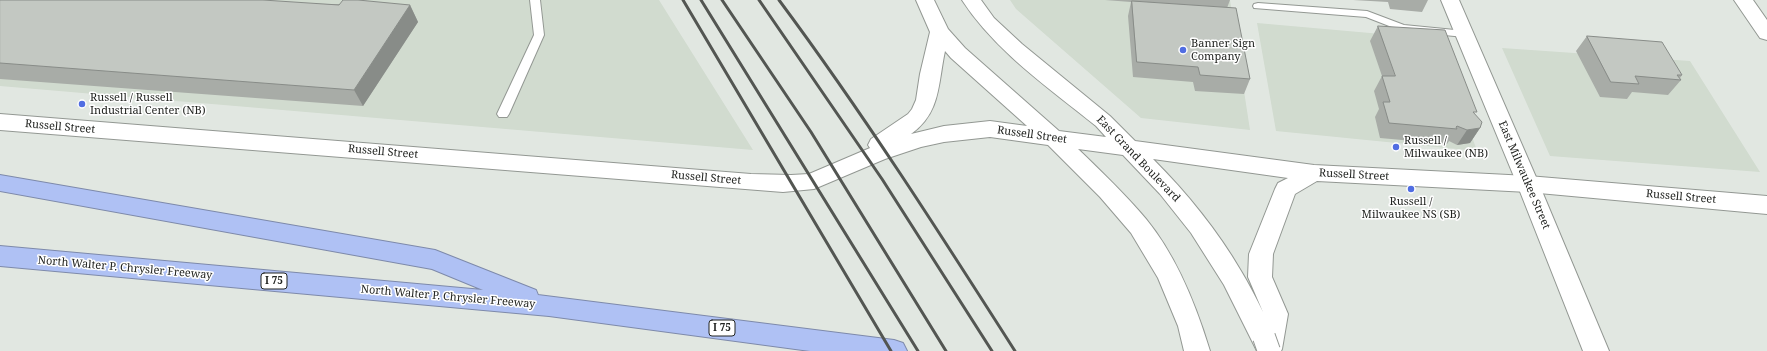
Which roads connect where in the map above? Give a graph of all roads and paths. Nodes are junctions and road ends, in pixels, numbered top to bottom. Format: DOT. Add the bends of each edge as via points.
graph roads {
  1 [pos="535,0"];
  2 [pos="925,0"];
  3 [pos="971,0"];
  4 [pos="1450,0"];
  5 [pos="1743,0"];
  6 [pos="1258,6"];
  7 [pos="940,32"];
  8 [pos="1465,34"];
  9 [pos="1767,34"];
  10 [pos="503,114"];
  11 [pos="0,122"];
  12 [pos="1055,139"];
  13 [pos="1130,148"];
  14 [pos="860,159"];
  15 [pos="1306,168"];
  16 [pos="0,183"];
  17 [pos="1528,184"];
  18 [pos="1767,205"];
  19 [pos="0,256"];
  20 [pos="549,306"];
  21 [pos="1267,346"];
  22 [pos="894,351"];
  23 [pos="1197,351"];
  24 [pos="1596,351"];
  1 -- 10 [label="lane" via="539,35"];
  2 -- 7 [label="street"];
  3 -- 13 [label="street, East Grand Boulevard" via="987,22 1015,49 1103,121"];
  4 -- 8 [label="street, East Milwaukee Street"];
  5 -- 9 [label="street"];
  6 -- 8 [label="lane" via="1367,14 1402,28"];
  7 -- 12 [label="street" via="976,70"];
  7 -- 14 [label="street" via="924,107 910,124"];
  8 -- 17 [label="street, East Milwaukee Street"];
  11 -- 14 [label="street, Russell Street" via="751,182 808,183"];
  12 -- 13 [label="street, Russell Street"];
  12 -- 14 [label="street, Russell Street" via="990,130 968,130 938,134"];
  12 -- 23 [label="street" via="1139,227 1169,274"];
  13 -- 15 [label="street, Russell Street"];
  13 -- 21 [label="street, East Grand Boulevard" via="1168,188 1199,227 1233,278"];
  15 -- 17 [label="street, Russell Street" via="1402,178"];
  15 -- 21 [label="street" via="1286,189 1261,254 1260,277 1276,314"];
  16 -- 20 [label="highway" via="435,260"];
  17 -- 18 [label="street, Russell Street"];
  17 -- 24 [label="street, East Milwaukee Street"];
  19 -- 20 [label="highway, North Walter P. Chrysler Freeway / I 75"];
  20 -- 22 [label="highway, North Walter P. Chrysler Freeway / I 75"];
}
